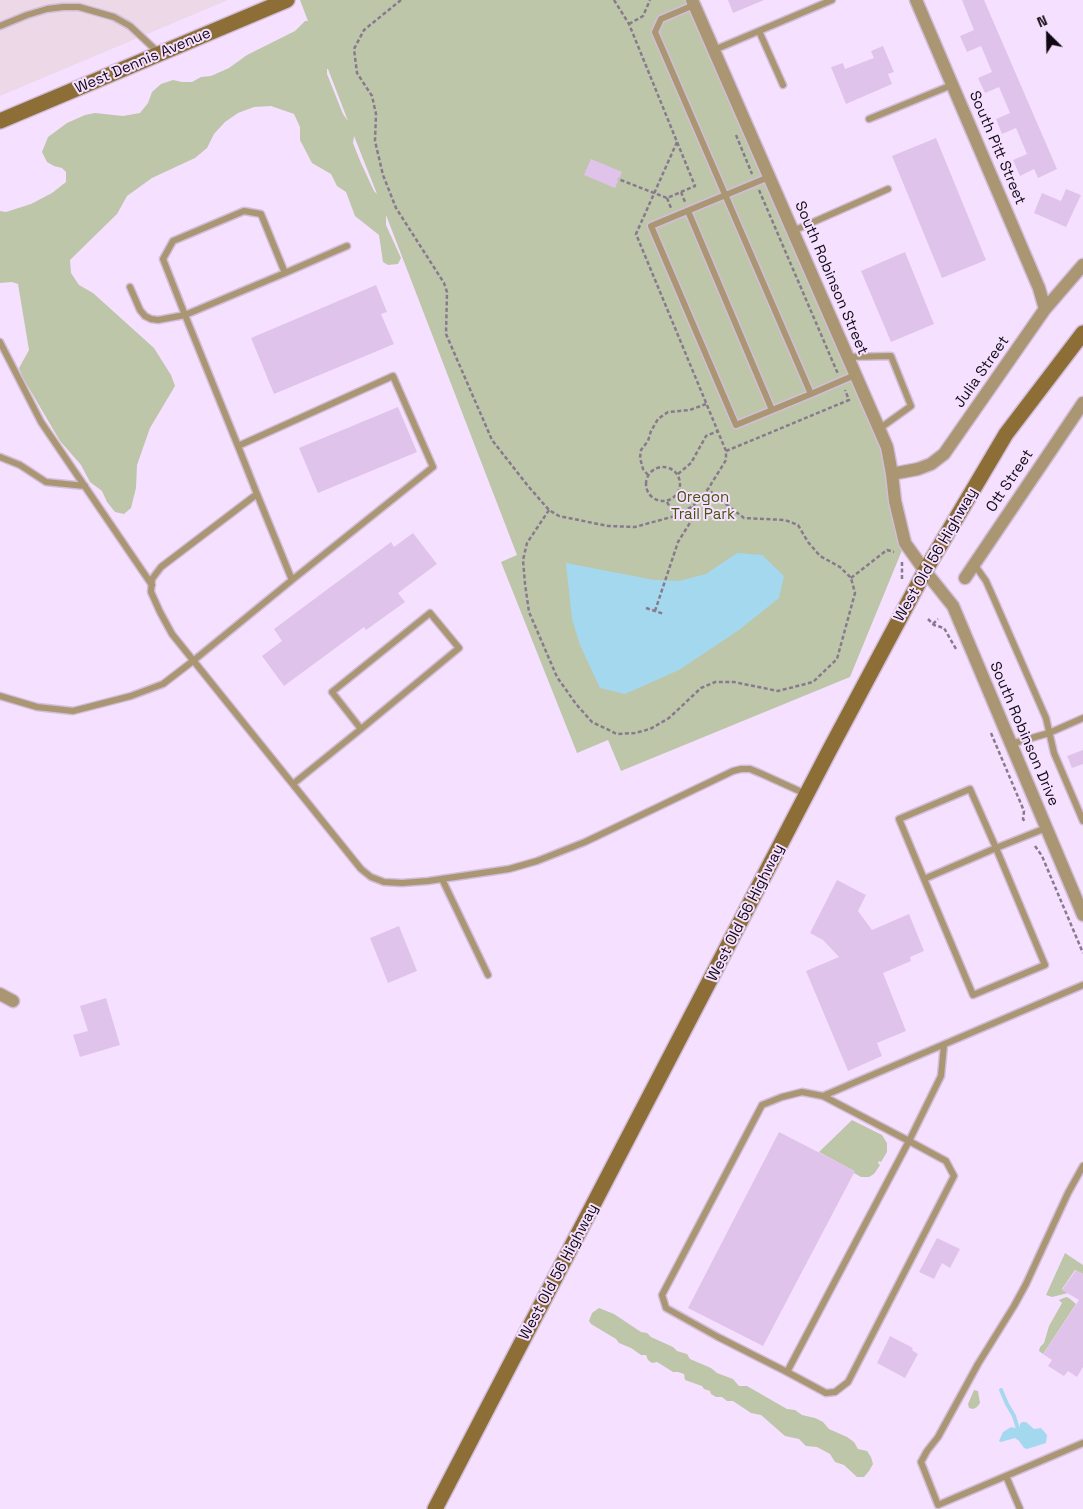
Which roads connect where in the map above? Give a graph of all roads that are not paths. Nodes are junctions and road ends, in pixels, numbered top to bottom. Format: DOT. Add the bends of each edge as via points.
graph roads {
  1 [pos="287,0"];
  2 [pos="832,0"];
  3 [pos="916,0"];
  4 [pos="693,3"];
  5 [pos="0,26"];
  6 [pos="759,30"];
  7 [pos="714,50"];
  8 [pos="160,53"];
  9 [pos="783,85"];
  10 [pos="952,85"];
  11 [pos="869,119"];
  12 [pos="0,121"];
  13 [pos="769,177"];
  14 [pos="888,189"];
  15 [pos="725,195"];
  16 [pos="688,211"];
  17 [pos="793,231"];
  18 [pos="346,246"];
  19 [pos="1083,265"];
  20 [pos="284,273"];
  21 [pos="130,287"];
  22 [pos="1045,309"];
  23 [pos="185,315"];
  24 [pos="1083,333"];
  25 [pos="0,342"];
  26 [pos="848,357"];
  27 [pos="855,375"];
  28 [pos="810,394"];
  29 [pos="1083,403"];
  30 [pos="772,410"];
  31 [pos="879,429"];
  32 [pos="238,446"];
  33 [pos="0,457"];
  34 [pos="892,474"];
  35 [pos="85,486"];
  36 [pos="257,494"];
  37 [pos="974,564"];
  38 [pos="925,571"];
  39 [pos="965,578"];
  40 [pos="292,580"];
  41 [pos="152,585"];
  42 [pos="193,661"];
  43 [pos="0,696"];
  44 [pos="1083,718"];
  45 [pos="361,729"];
  46 [pos="1049,733"];
  47 [pos="1011,744"];
  48 [pos="292,784"];
  49 [pos="807,794"];
  50 [pos="1083,822"];
  51 [pos="1046,828"];
  52 [pos="996,848"];
  53 [pos="442,879"];
  54 [pos="924,879"];
  55 [pos="1083,915"];
  56 [pos="488,975"];
  57 [pos="1083,985"];
  58 [pos="0,994"];
  59 [pos="13,1002"];
  60 [pos="944,1045"];
  61 [pos="822,1096"];
  62 [pos="909,1141"];
  63 [pos="1083,1166"];
  64 [pos="1081,1175"];
  65 [pos="787,1372"];
  66 [pos="1083,1443"];
  67 [pos="1006,1476"];
  68 [pos="435,1509"];
  69 [pos="1020,1509"];
  1 -- 8 [label="main road, West Dennis Avenue"];
  2 -- 6 [label="lane"];
  3 -- 10 [label="street, South Pitt Street"];
  4 -- 7 [label="street, South Robinson Street"];
  4 -- 15 [label="lane" via="661,19 656,32"];
  5 -- 8 [label="lane" via="47,9 79,7 114,17 130,26"];
  6 -- 7 [label="lane"];
  6 -- 9 [label="lane"];
  7 -- 13 [label="street, South Robinson Street"];
  8 -- 12 [label="main road, West Dennis Avenue"];
  10 -- 11 [label="lane"];
  10 -- 22 [label="street, South Pitt Street" via="1039,288"];
  13 -- 15 [label="lane"];
  13 -- 17 [label="street, South Robinson Street"];
  14 -- 17 [label="lane"];
  15 -- 16 [label="lane"];
  15 -- 28 [label="lane"];
  16 -- 30 [label="lane"];
  16 -- 30 [label="lane" via="651,226 736,425"];
  17 -- 26 [label="street, South Robinson Street"];
  18 -- 20 [label="lane"];
  19 -- 22 [label="street, Julia Street"];
  20 -- 23 [label="lane"];
  20 -- 23 [label="lane" via="261,214 244,211 173,241 163,259"];
  21 -- 23 [label="lane" via="140,310 150,319"];
  22 -- 34 [label="street, Julia Street" via="944,454 931,464"];
  23 -- 32 [label="lane"];
  24 -- 38 [label="main road, West Old 56 Highway" via="1006,434"];
  25 -- 35 [label="lane" via="41,422"];
  26 -- 27 [label="street, South Robinson Street"];
  26 -- 31 [label="lane" via="891,356 911,406"];
  27 -- 28 [label="lane"];
  27 -- 31 [label="street, South Robinson Street"];
  28 -- 30 [label="lane"];
  29 -- 37 [label="street, Ott Street"];
  31 -- 34 [label="street, South Robinson Street" via="887,447"];
  32 -- 36 [label="lane"];
  32 -- 40 [label="lane" via="393,376 433,467"];
  33 -- 35 [label="lane" via="20,465 46,482"];
  34 -- 38 [label="street, South Robinson Street" via="901,532"];
  35 -- 41 [label="lane"];
  36 -- 40 [label="lane"];
  36 -- 41 [label="lane" via="161,567 152,579"];
  37 -- 39 [label="street, Ott Street"];
  37 -- 46 [label="lane" via="994,599 1046,718"];
  38 -- 47 [label="street, South Robinson Drive" via="953,606"];
  38 -- 49 [label="main road, West Old 56 Highway"];
  40 -- 42 [label="lane"];
  41 -- 42 [label="lane" via="151,592 160,612"];
  42 -- 43 [label="lane" via="163,684 73,711 37,707"];
  42 -- 48 [label="lane"];
  44 -- 46 [label="lane"];
  45 -- 45 [label="lane" via="459,648 430,613 332,692"];
  45 -- 48 [label="lane"];
  46 -- 47 [label="lane"];
  46 -- 50 [label="lane"];
  47 -- 51 [label="street, South Robinson Drive"];
  48 -- 53 [label="lane" via="371,877 402,883"];
  49 -- 53 [label="lane" via="750,769 741,769 537,861 509,869"];
  49 -- 68 [label="main road, West Old 56 Highway"];
  51 -- 52 [label="lane"];
  51 -- 55 [label="street, South Robinson Drive"];
  52 -- 54 [label="lane"];
  52 -- 54 [label="lane" via="970,789 899,819"];
  52 -- 54 [label="lane" via="1045,965 973,995"];
  53 -- 56 [label="lane"];
  57 -- 60 [label="lane"];
  58 -- 59 [label="street"];
  60 -- 61 [label="lane"];
  60 -- 62 [label="lane" via="941,1076"];
  61 -- 62 [label="lane"];
  61 -- 65 [label="lane" via="802,1092 762,1105 662,1295 666,1308"];
  62 -- 65 [label="lane"];
  62 -- 65 [label="lane" via="946,1161 954,1176 848,1382 836,1392 826,1393"];
  63 -- 64 [label="lane"];
  64 -- 67 [label="lane" via="1014,1306 921,1462 938,1505"];
  66 -- 67 [label="lane"];
  67 -- 69 [label="lane"];
}
